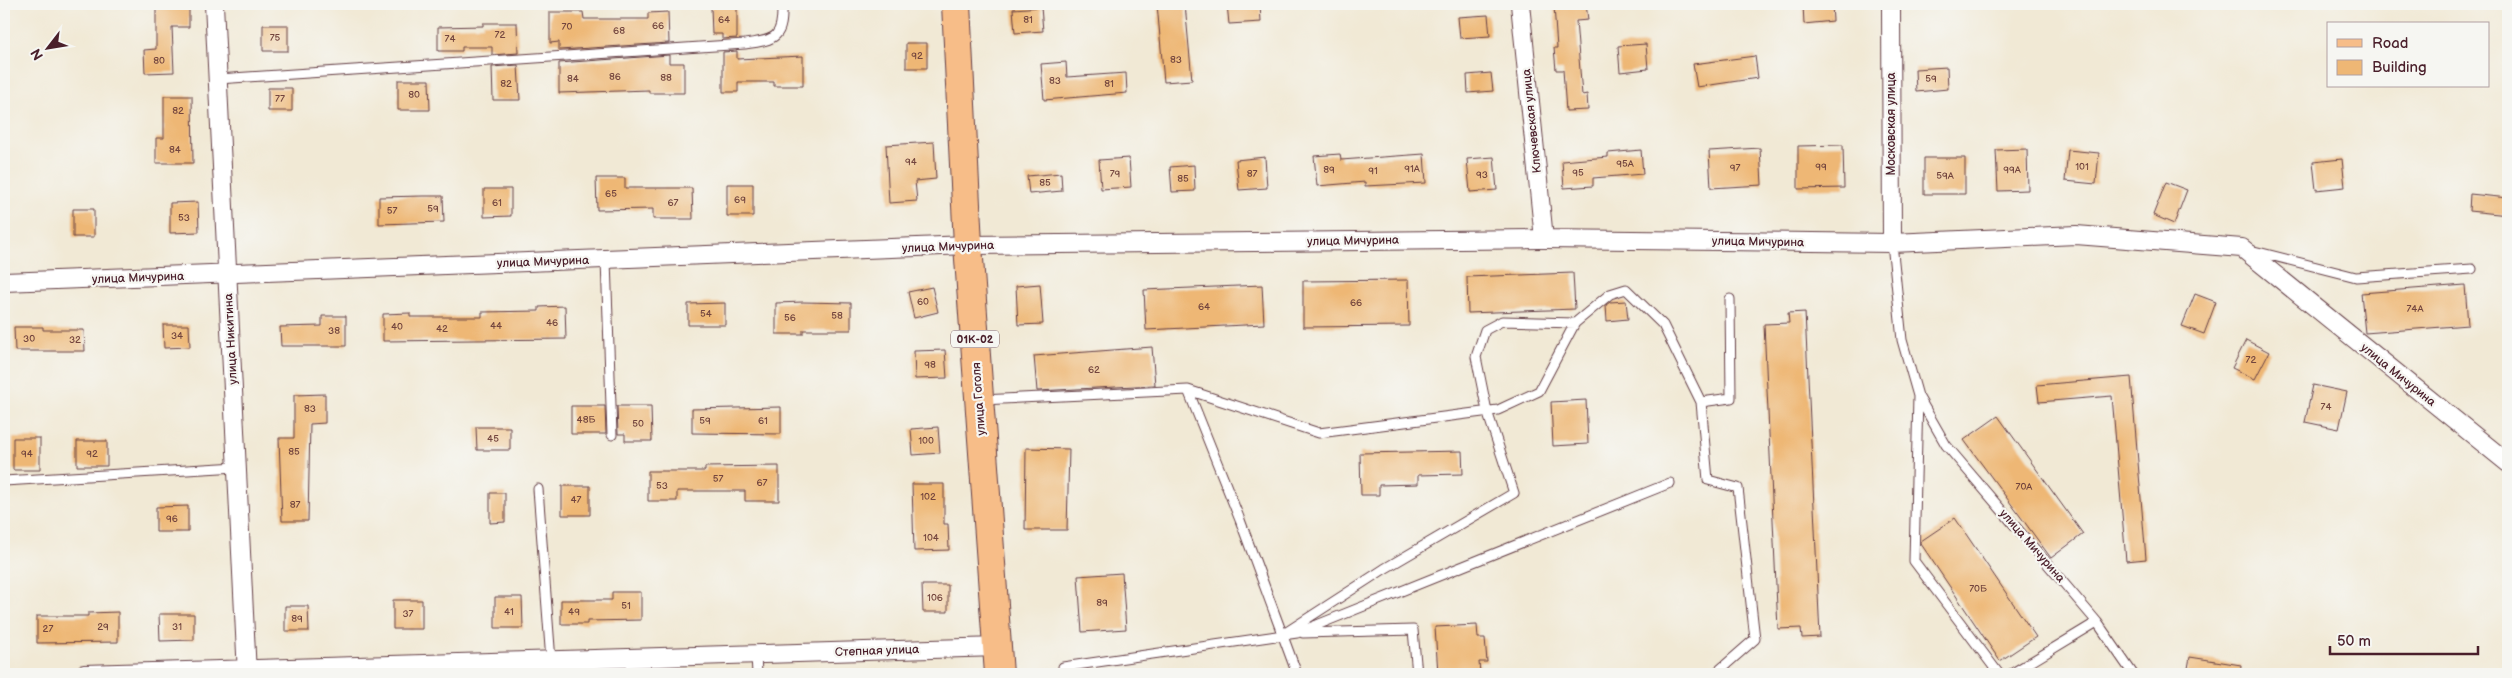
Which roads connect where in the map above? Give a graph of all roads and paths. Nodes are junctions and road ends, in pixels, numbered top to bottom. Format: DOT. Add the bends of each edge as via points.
graph roads {
  1 [pos="214,4"];
  2 [pos="782,4"];
  3 [pos="956,4"];
  4 [pos="1520,4"];
  5 [pos="1891,4"];
  6 [pos="218,79"];
  7 [pos="1544,239"];
  8 [pos="1892,243"];
  9 [pos="968,245"];
  10 [pos="2242,248"];
  11 [pos="606,260"];
  12 [pos="2472,269"];
  13 [pos="228,275"];
  14 [pos="4,282"];
  15 [pos="1730,299"];
  16 [pos="1575,323"];
  17 [pos="1188,390"];
  18 [pos="1918,396"];
  19 [pos="980,400"];
  20 [pos="1701,402"];
  21 [pos="1487,411"];
  22 [pos="612,435"];
  23 [pos="2508,463"];
  24 [pos="237,467"];
  25 [pos="4,481"];
  26 [pos="1670,483"];
  27 [pos="538,489"];
  28 [pos="2097,622"];
  29 [pos="1297,633"];
  30 [pos="1283,635"];
  31 [pos="998,647"];
  32 [pos="756,655"];
  33 [pos="551,661"];
  34 [pos="247,672"];
  35 [pos="84,674"];
  36 [pos="757,674"];
  37 [pos="999,674"];
  38 [pos="1074,674"];
  39 [pos="1297,674"];
  40 [pos="1417,674"];
  41 [pos="1715,674"];
  42 [pos="1999,674"];
  43 [pos="2011,674"];
  44 [pos="2133,674"];
  1 -- 6 [label="street, улица Никитина"];
  2 -- 6 [label="lane" via="779,32 767,40 745,44"];
  3 -- 9 [label="main road, улица Гоголя / 01К-02"];
  4 -- 7 [label="street, Ключевская улица"];
  5 -- 8 [label="street, Московская улица"];
  6 -- 13 [label="street, улица Никитина"];
  7 -- 8 [label="street, улица Мичурина"];
  7 -- 9 [label="street, улица Мичурина"];
  8 -- 10 [label="street, улица Мичурина" via="2076,235"];
  8 -- 18 [label="lane, улица Мичурина" via="1902,340"];
  9 -- 11 [label="street, улица Мичурина"];
  9 -- 19 [label="main road, улица Гоголя / 01К-02"];
  10 -- 12 [label="lane, улица Мичурина" via="2356,277"];
  10 -- 23 [label="street, улица Мичурина"];
  11 -- 13 [label="street, улица Мичурина"];
  11 -- 22 [label="lane"];
  13 -- 14 [label="street, улица Мичурина"];
  13 -- 24 [label="street, улица Никитина"];
  15 -- 20 [label="lane" via="1731,398"];
  16 -- 20 [label="lane" via="1610,294 1626,289 1663,325"];
  16 -- 21 [label="lane" via="1539,391 1498,410"];
  16 -- 21 [label="lane" via="1502,321 1485,330 1476,357"];
  17 -- 19 [label="lane"];
  17 -- 21 [label="lane" via="1319,433"];
  17 -- 30 [label="lane"];
  18 -- 28 [label="lane, улица Мичурина" via="1946,445"];
  18 -- 42 [label="lane" via="1914,561"];
  19 -- 31 [label="main road, улица Гоголя / 01К-02"];
  20 -- 41 [label="lane" via="1708,480 1738,488 1755,639"];
  21 -- 30 [label="lane" via="1514,493 1384,569"];
  24 -- 25 [label="lane"];
  24 -- 34 [label="street, улица Никитина"];
  26 -- 29 [label="lane"];
  27 -- 33 [label="lane"];
  28 -- 43 [label="lane"];
  28 -- 44 [label="lane, улица Мичурина"];
  29 -- 30 [label="lane"];
  29 -- 40 [label="lane" via="1413,630"];
  30 -- 38 [label="lane" via="1063,667"];
  30 -- 39 [label="lane"];
  31 -- 32 [label="street, Степная улица"];
  31 -- 37 [label="main road, улица Гоголя / 01К-02"];
  32 -- 33 [label="street, Степная улица"];
  32 -- 36 [label="lane"];
  33 -- 34 [label="street, Степная улица"];
  34 -- 35 [label="street, Степная улица"];
}
